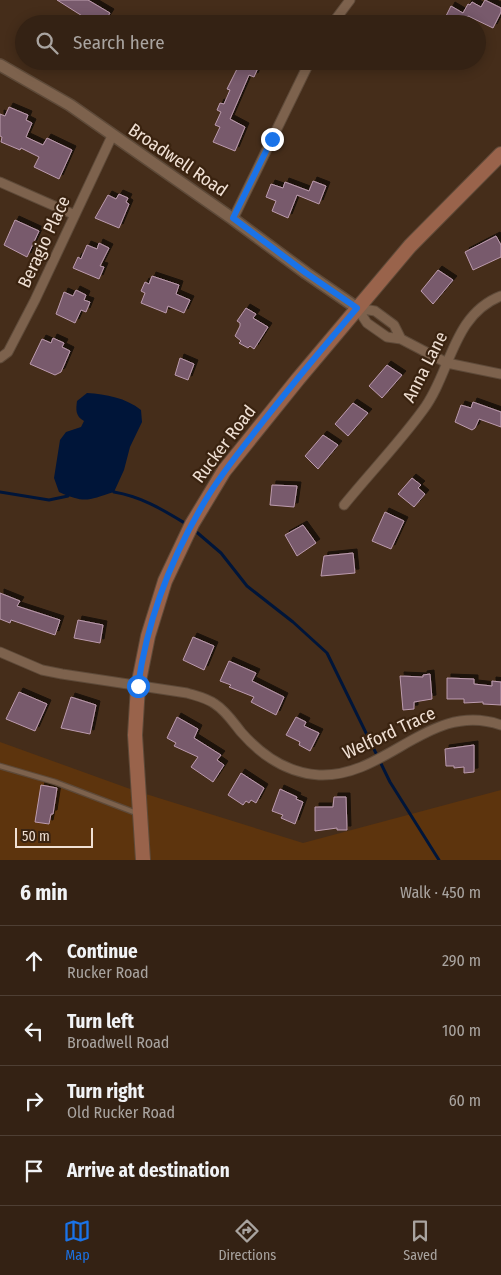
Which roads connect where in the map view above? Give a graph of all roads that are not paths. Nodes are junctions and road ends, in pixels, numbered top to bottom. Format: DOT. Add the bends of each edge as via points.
graph roads {
  1 [pos="350,0"];
  2 [pos="339,15"];
  3 [pos="0,65"];
  4 [pos="306,70"];
  5 [pos="112,136"];
  6 [pos="501,154"];
  7 [pos="0,182"];
  8 [pos="75,215"];
  9 [pos="233,218"];
  10 [pos="501,296"];
  11 [pos="357,308"];
  12 [pos="401,339"];
  13 [pos="0,358"];
  14 [pos="447,363"];
  15 [pos="501,374"];
  16 [pos="344,505"];
  17 [pos="0,652"];
  18 [pos="138,686"];
  19 [pos="501,725"];
  20 [pos="0,766"];
  21 [pos="140,814"];
  22 [pos="143,860"];
  1 -- 2 [label="street"];
  3 -- 5 [label="street, Broadwell Road" via="70,106"];
  4 -- 9 [label="street"];
  5 -- 8 [label="street, Beragio Place"];
  5 -- 9 [label="street, Broadwell Road"];
  6 -- 11 [label="main road, Rucker Road" via="410,246"];
  7 -- 8 [label="street"];
  8 -- 13 [label="street, Beragio Place" via="8,352"];
  9 -- 11 [label="street, Broadwell Road"];
  10 -- 14 [label="street, Anna Lane" via="471,317"];
  11 -- 12 [label="street" via="367,323 387,337"];
  11 -- 12 [label="street" via="374,310 394,325"];
  11 -- 18 [label="main road, Rucker Road" via="244,445 192,524 165,582 148,636"];
  12 -- 14 [label="street"];
  14 -- 15 [label="street"];
  14 -- 16 [label="street, Anna Lane" via="424,410"];
  17 -- 18 [label="street, Welford Trace" via="49,671"];
  18 -- 19 [label="street, Welford Trace" via="187,693 216,704 264,754 277,763 306,773 352,771 443,724 458,720 474,719"];
  18 -- 21 [label="main road, Rucker Road" via="135,734"];
  20 -- 21 [label="lane" via="55,782"];
  21 -- 22 [label="main road, Rucker Road"];
}
